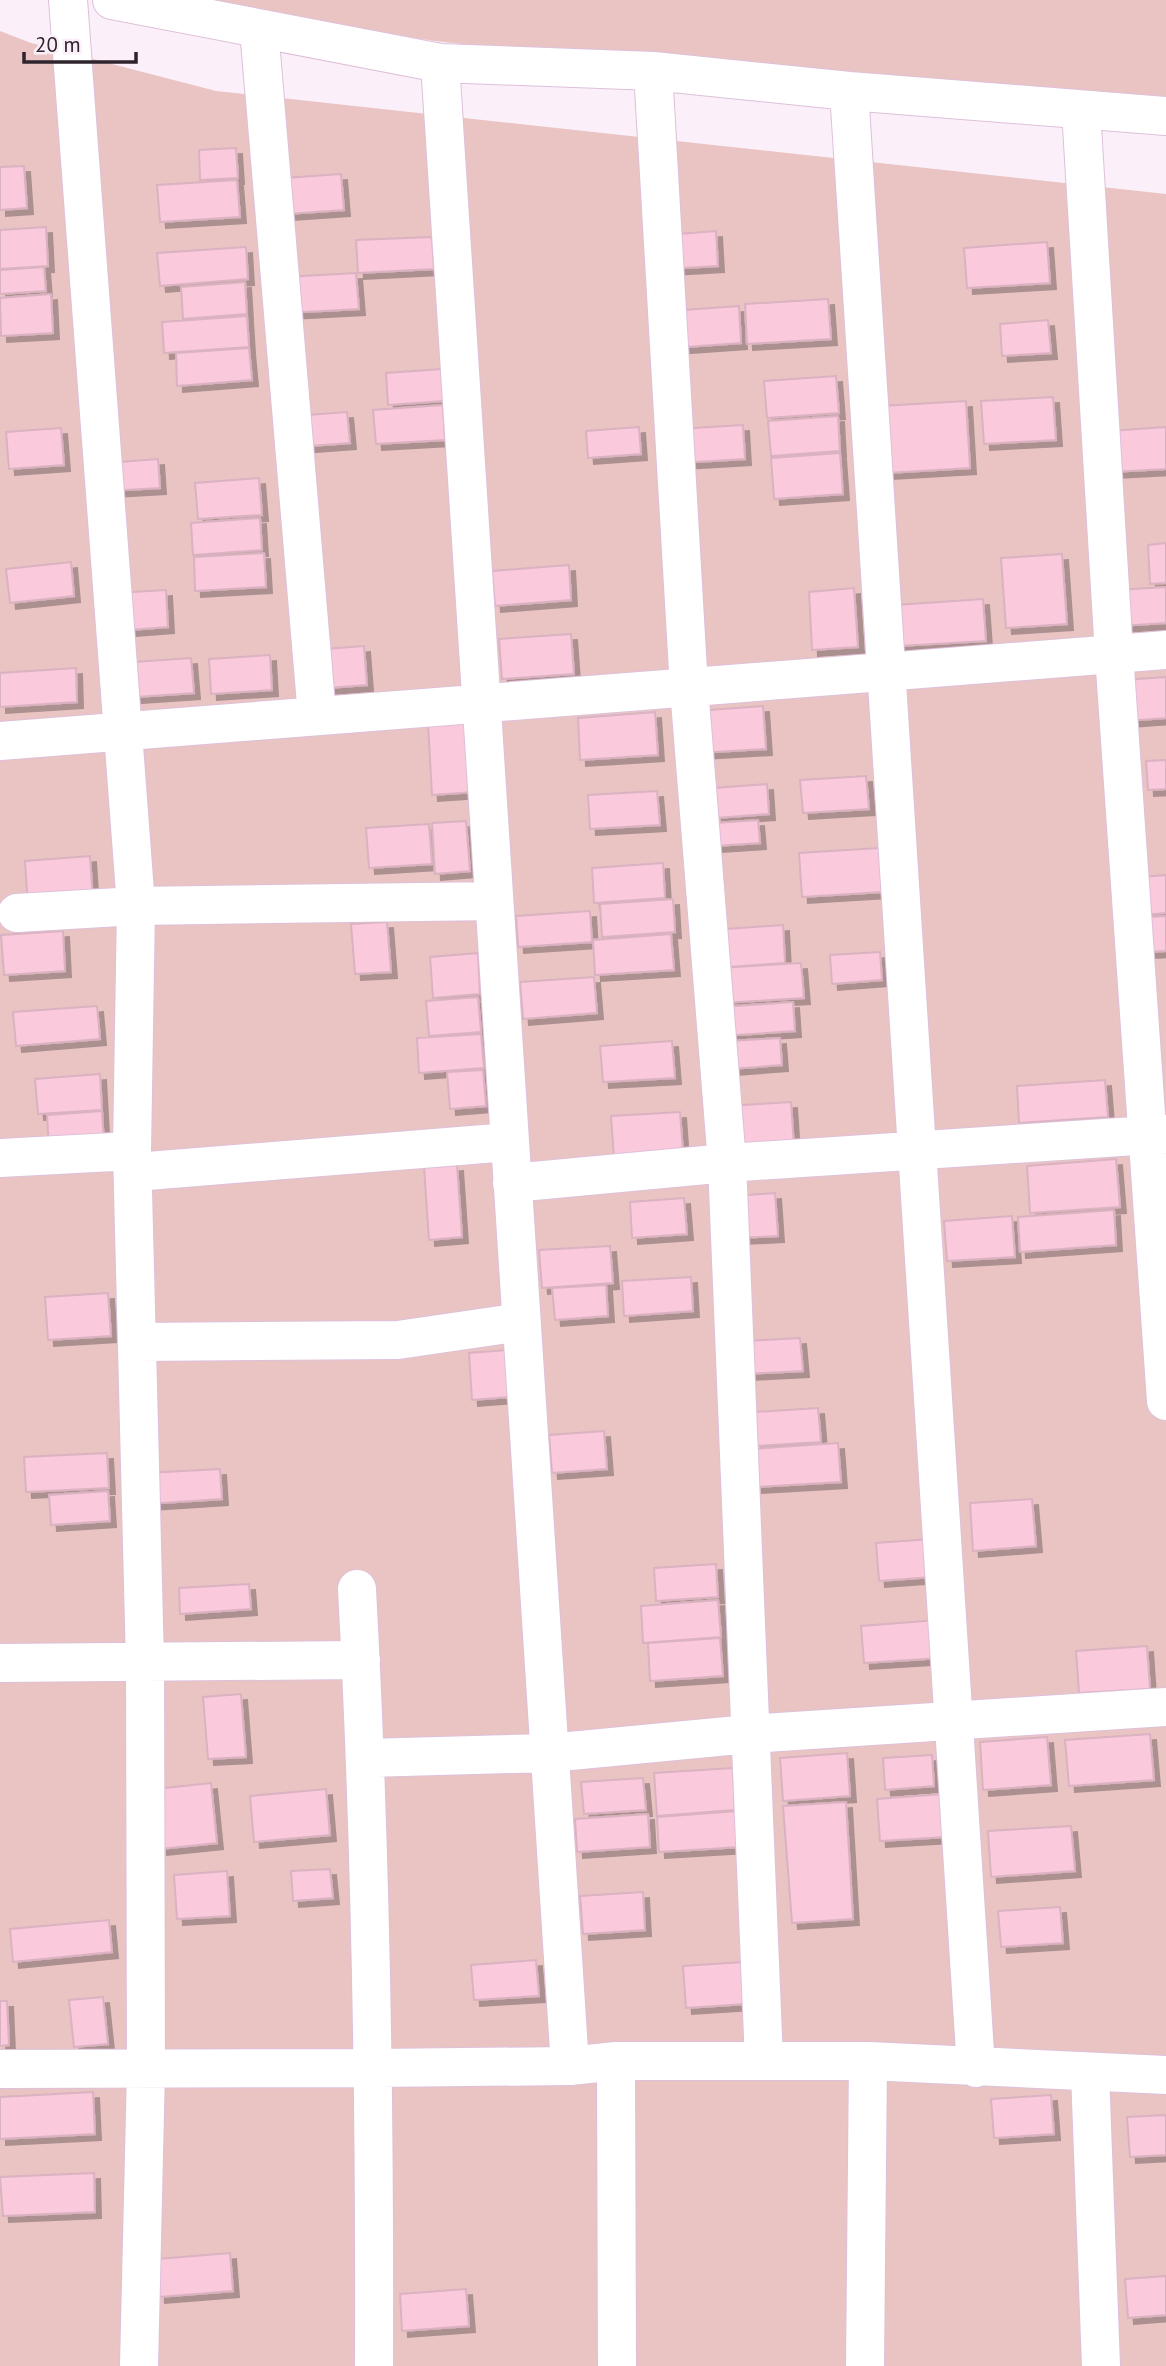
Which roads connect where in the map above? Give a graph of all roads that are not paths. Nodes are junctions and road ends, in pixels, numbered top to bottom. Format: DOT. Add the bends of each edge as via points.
graph roads {
  1 [pos="68,0"];
  2 [pos="112,0"];
  3 [pos="259,29"];
  4 [pos="440,63"];
  5 [pos="653,71"];
  6 [pos="849,91"];
  7 [pos="1081,110"];
  8 [pos="1166,116"];
  9 [pos="1166,650"];
  10 [pos="1114,654"];
  11 [pos="886,672"];
  12 [pos="689,688"];
  13 [pos="481,703"];
  14 [pos="317,716"];
  15 [pos="122,731"];
  16 [pos="0,741"];
  17 [pos="494,901"];
  18 [pos="136,906"];
  19 [pos="17,913"];
  20 [pos="1156,1134"];
  21 [pos="509,1142"];
  22 [pos="917,1150"];
  23 [pos="0,1158"];
  24 [pos="134,1162"];
  25 [pos="727,1163"];
  26 [pos="512,1183"];
  27 [pos="521,1322"];
  28 [pos="138,1342"];
  29 [pos="1166,1401"];
  30 [pos="357,1589"];
  31 [pos="361,1661"];
  32 [pos="0,1662"];
  33 [pos="145,1663"];
  34 [pos="1166,1707"];
  35 [pos="953,1720"];
  36 [pos="749,1734"];
  37 [pos="549,1753"];
  38 [pos="367,1758"];
  39 [pos="616,2061"];
  40 [pos="764,2061"];
  41 [pos="867,2061"];
  42 [pos="569,2066"];
  43 [pos="375,2068"];
  44 [pos="976,2068"];
  45 [pos="0,2069"];
  46 [pos="146,2070"];
  47 [pos="1090,2073"];
  48 [pos="1166,2075"];
  49 [pos="139,2366"];
  50 [pos="374,2366"];
  51 [pos="617,2366"];
  52 [pos="866,2366"];
  53 [pos="1101,2366"];
  1 -- 15 [label="street"];
  2 -- 3 [label="street"];
  3 -- 4 [label="street"];
  3 -- 14 [label="street"];
  4 -- 5 [label="street"];
  4 -- 13 [label="street"];
  5 -- 6 [label="street"];
  5 -- 12 [label="street"];
  6 -- 7 [label="street"];
  6 -- 11 [label="street"];
  7 -- 8 [label="street"];
  7 -- 10 [label="street"];
  9 -- 10 [label="street"];
  10 -- 11 [label="street"];
  10 -- 20 [label="street"];
  11 -- 12 [label="street"];
  11 -- 22 [label="street"];
  12 -- 13 [label="street"];
  12 -- 25 [label="street"];
  13 -- 14 [label="street"];
  13 -- 17 [label="street"];
  14 -- 15 [label="street"];
  15 -- 16 [label="street"];
  15 -- 18 [label="street"];
  17 -- 18 [label="street"];
  17 -- 21 [label="street"];
  18 -- 19 [label="street"];
  18 -- 24 [label="street"];
  20 -- 22 [label="street"];
  20 -- 29 [label="street"];
  21 -- 24 [label="street"];
  21 -- 26 [label="street"];
  22 -- 25 [label="street"];
  22 -- 35 [label="street"];
  23 -- 24 [label="street"];
  24 -- 28 [label="street"];
  25 -- 26 [label="street"];
  25 -- 36 [label="street"];
  26 -- 27 [label="street"];
  27 -- 28 [label="street" via="398,1340"];
  27 -- 37 [label="street"];
  28 -- 33 [label="street"];
  30 -- 31 [label="street"];
  31 -- 33 [label="street"];
  31 -- 38 [label="street"];
  32 -- 33 [label="street"];
  33 -- 46 [label="street"];
  34 -- 35 [label="street"];
  35 -- 36 [label="street"];
  35 -- 44 [label="street"];
  36 -- 37 [label="street"];
  36 -- 40 [label="street"];
  37 -- 38 [label="street"];
  37 -- 42 [label="street"];
  38 -- 43 [label="street"];
  39 -- 40 [label="street"];
  39 -- 42 [label="street"];
  39 -- 51 [label="street"];
  40 -- 41 [label="street"];
  41 -- 44 [label="street"];
  41 -- 52 [label="street"];
  42 -- 43 [label="street"];
  43 -- 46 [label="street"];
  43 -- 50 [label="street"];
  44 -- 47 [label="street"];
  45 -- 46 [label="street"];
  46 -- 49 [label="street"];
  47 -- 48 [label="street"];
  47 -- 53 [label="street"];
}
